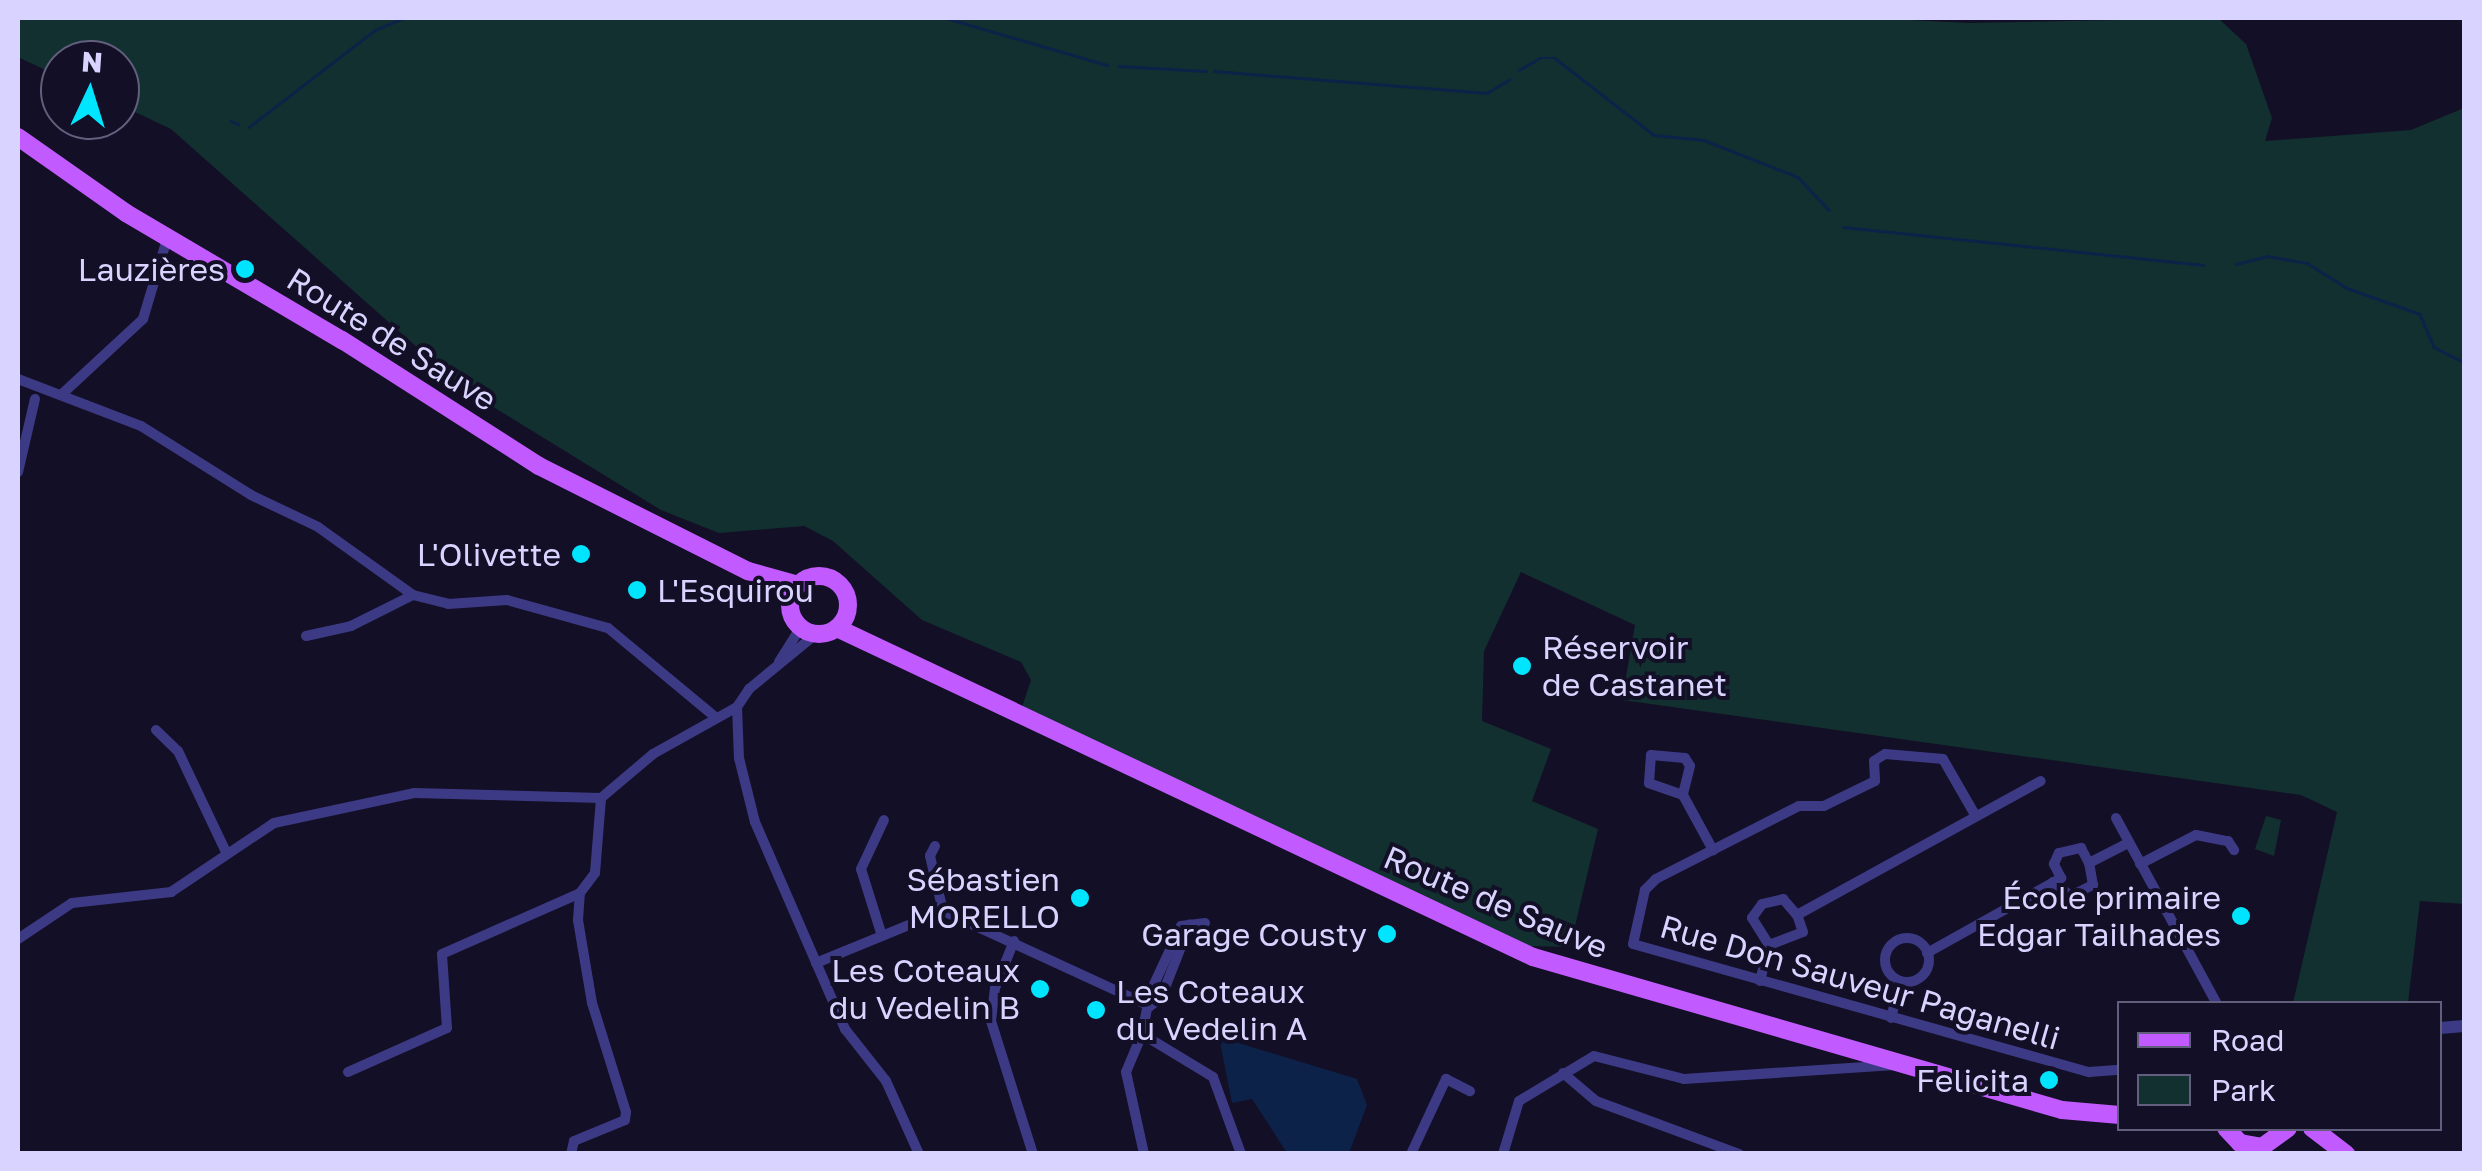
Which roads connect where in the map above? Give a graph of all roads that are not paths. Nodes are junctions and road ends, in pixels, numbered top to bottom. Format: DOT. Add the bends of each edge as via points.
graph roads {
  1 [pos="18,137"];
  2 [pos="167,239"];
  3 [pos="18,379"];
  4 [pos="38,386"];
  5 [pos="61,395"];
  6 [pos="35,399"];
  7 [pos="18,409"];
  8 [pos="18,472"];
  9 [pos="748,571"];
  10 [pos="798,585"];
  11 [pos="413,595"];
  12 [pos="790,608"];
  13 [pos="842,620"];
  14 [pos="808,631"];
  15 [pos="306,636"];
  16 [pos="761,680"];
  17 [pos="736,707"];
  18 [pos="714,716"];
  19 [pos="156,730"];
  20 [pos="2041,781"];
  21 [pos="1683,795"];
  22 [pos="601,798"];
  23 [pos="1974,814"];
  24 [pos="2116,818"];
  25 [pos="884,820"];
  26 [pos="2128,842"];
  27 [pos="936,846"];
  28 [pos="1713,850"];
  29 [pos="2234,850"];
  30 [pos="226,852"];
  31 [pos="2089,863"];
  32 [pos="2140,864"];
  33 [pos="2053,882"];
  34 [pos="580,893"];
  35 [pos="943,911"];
  36 [pos="1797,914"];
  37 [pos="1205,923"];
  38 [pos="882,936"];
  39 [pos="18,940"];
  40 [pos="1014,941"];
  41 [pos="1769,945"];
  42 [pos="1927,953"];
  43 [pos="816,963"];
  44 [pos="1760,980"];
  45 [pos="1900,983"];
  46 [pos="2214,1001"];
  47 [pos="1150,1006"];
  48 [pos="2464,1016"];
  49 [pos="1891,1018"];
  50 [pos="2464,1026"];
  51 [pos="1142,1034"];
  52 [pos="1896,1064"];
  53 [pos="2117,1070"];
  54 [pos="348,1072"];
  55 [pos="1563,1073"];
  56 [pos="1470,1091"];
  57 [pos="2117,1116"];
  58 [pos="2230,1131"];
  59 [pos="2285,1133"];
  60 [pos="2318,1133"];
  61 [pos="571,1154"];
  62 [pos="919,1154"];
  63 [pos="1033,1154"];
  64 [pos="1144,1154"];
  65 [pos="1242,1154"];
  66 [pos="1410,1154"];
  67 [pos="1503,1154"];
  68 [pos="1740,1154"];
  69 [pos="2346,1154"];
  1 -- 2 [label="main road, Route de Sauve"];
  2 -- 5 [label="street" via="143,319"];
  2 -- 9 [label="main road, Route de Sauve" via="539,466"];
  3 -- 4 [label="street"];
  4 -- 5 [label="street"];
  4 -- 6 [label="street"];
  5 -- 11 [label="street" via="141,426 251,495 318,526"];
  6 -- 7 [label="street"];
  6 -- 8 [label="street"];
  9 -- 10 [label="main road, Route de Sauve"];
  9 -- 12 [label="main road, Route de Sauve"];
  10 -- 12 [label="main road"];
  10 -- 13 [label="main road" via="814,576 833,580 846,594"];
  11 -- 15 [label="street" via="351,626"];
  11 -- 18 [label="street" via="448,604 507,600 608,628"];
  12 -- 14 [label="main road"];
  13 -- 14 [label="main road"];
  13 -- 52 [label="main road, Route de Sauve" via="885,647 1533,957"];
  14 -- 16 [label="street"];
  14 -- 16 [label="street"];
  16 -- 17 [label="street"];
  17 -- 18 [label="street"];
  17 -- 43 [label="street" via="747,804"];
  18 -- 22 [label="street" via="653,754"];
  19 -- 30 [label="street" via="178,751"];
  20 -- 23 [label="street"];
  21 -- 21 [label="street" via="1690,766 1684,758 1651,755 1649,784"];
  21 -- 28 [label="street"];
  22 -- 30 [label="street" via="414,793 274,824"];
  22 -- 34 [label="street" via="595,873"];
  23 -- 28 [label="street, Rue Don Sauveur Paganelli" via="1943,759 1885,754 1874,761 1875,781 1824,806 1799,806"];
  23 -- 36 [label="street"];
  24 -- 26 [label="street"];
  25 -- 38 [label="street" via="861,869"];
  26 -- 31 [label="street"];
  26 -- 32 [label="street"];
  27 -- 35 [label="street" via="930,856"];
  28 -- 44 [label="street, Rue Don Sauveur Paganelli" via="1646,890 1634,944"];
  29 -- 32 [label="street" via="2228,841 2196,835"];
  30 -- 39 [label="street" via="171,892 72,902"];
  31 -- 33 [label="street" via="2093,885 2071,896"];
  31 -- 33 [label="street" via="2081,848 2059,853 2054,864 2061,878"];
  32 -- 46 [label="street"];
  33 -- 42 [label="street"];
  34 -- 54 [label="street" via="442,954 447,1028"];
  34 -- 61 [label="street" via="592,1003 626,1112 625,1120 574,1141"];
  35 -- 38 [label="street"];
  35 -- 40 [label="street"];
  36 -- 41 [label="street" via="1803,932"];
  36 -- 41 [label="street" via="1783,899 1762,904 1752,918"];
  37 -- 47 [label="street" via="1182,926"];
  38 -- 43 [label="street"];
  40 -- 47 [label="street"];
  40 -- 63 [label="street" via="990,1020"];
  41 -- 44 [label="street"];
  42 -- 45 [label="street" via="1928,971"];
  42 -- 45 [label="street" via="1910,936 1885,948"];
  43 -- 62 [label="street" via="844,1029 886,1081"];
  44 -- 49 [label="street, Rue Don Sauveur Paganelli"];
  45 -- 49 [label="street"];
  47 -- 51 [label="street"];
  48 -- 50 [label="street"];
  49 -- 53 [label="street, Rue Don Sauveur Paganelli" via="2089,1072"];
  51 -- 64 [label="street" via="1126,1072"];
  51 -- 65 [label="street" via="1213,1077"];
  52 -- 55 [label="street" via="1684,1079 1609,1056"];
  52 -- 57 [label="main road, Route de Sauve" via="2062,1110"];
  55 -- 67 [label="street" via="1519,1102"];
  55 -- 68 [label="street" via="1596,1101"];
  56 -- 66 [label="street" via="1446,1080"];
  58 -- 59 [label="main road" via="2250,1147"];
  59 -- 60 [label="main road"];
  60 -- 69 [label="main road"];
}
